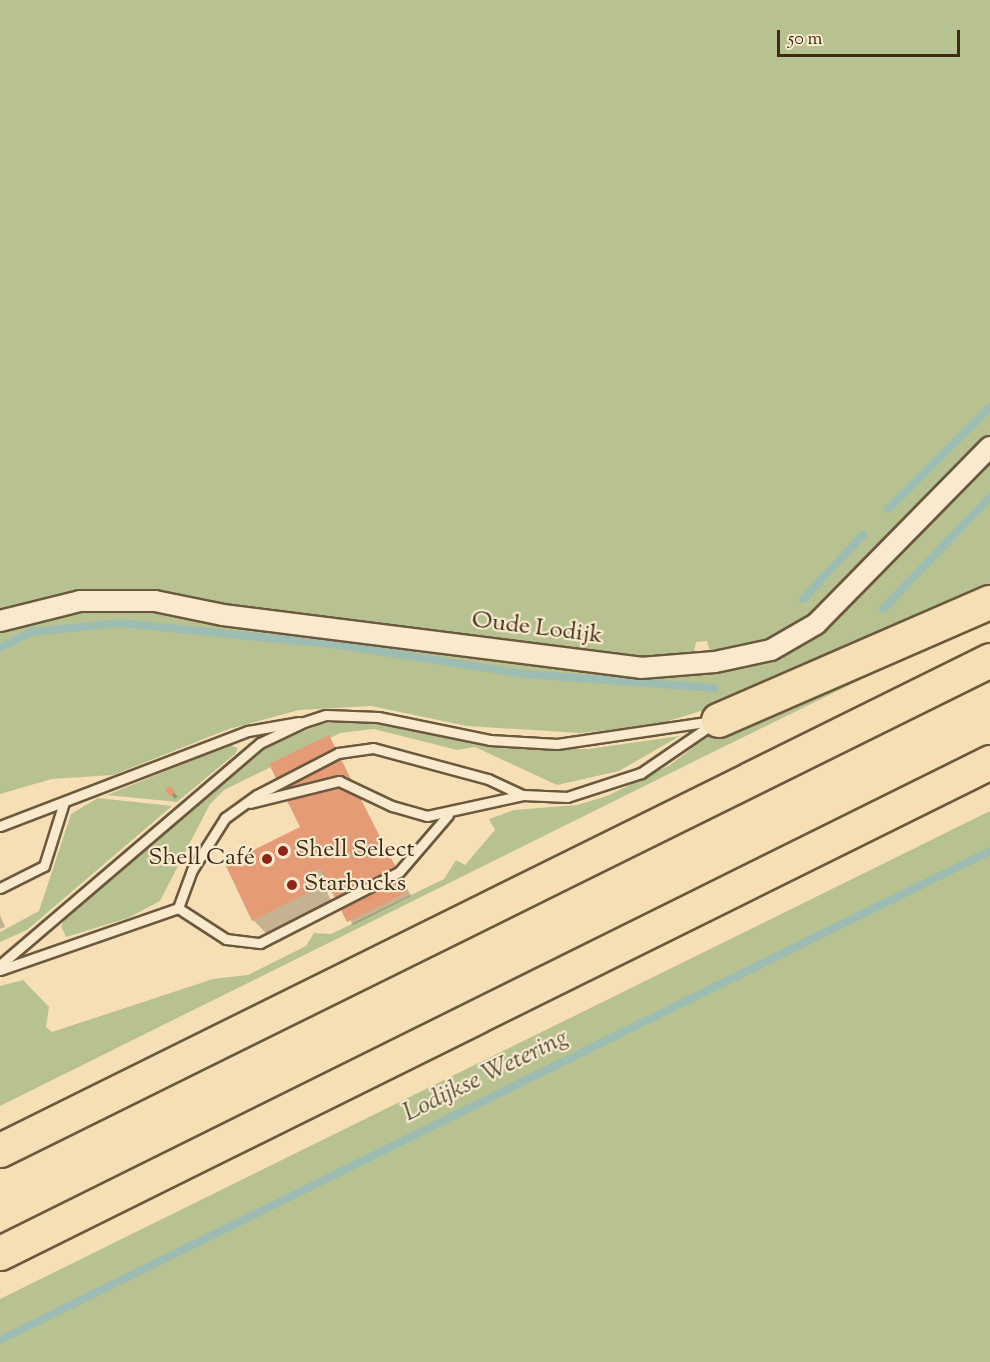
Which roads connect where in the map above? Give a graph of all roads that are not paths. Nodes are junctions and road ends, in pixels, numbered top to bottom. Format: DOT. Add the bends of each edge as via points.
graph roads {
  1 [pos="990,447"];
  2 [pos="990,602"];
  3 [pos="0,621"];
  4 [pos="990,660"];
  5 [pos="718,720"];
  6 [pos="304,722"];
  7 [pos="990,762"];
  8 [pos="523,795"];
  9 [pos="64,802"];
  10 [pos="238,806"];
  11 [pos="448,815"];
  12 [pos="0,826"];
  13 [pos="0,888"];
  14 [pos="178,908"];
  15 [pos="0,965"];
  16 [pos="0,970"];
  17 [pos="0,1150"];
  18 [pos="0,1252"];
  1 -- 3 [label="street, Oude Lodijk" via="816,624 771,650 715,662 641,668 245,618 155,601 80,601"];
  2 -- 5 [label="highway"];
  4 -- 17 [label="highway"];
  5 -- 6 [label="lane" via="557,744 490,740 378,717 326,715"];
  5 -- 8 [label="lane" via="679,752 615,785 567,797"];
  6 -- 9 [label="lane" via="248,730"];
  6 -- 15 [label="lane" via="260,743"];
  7 -- 18 [label="highway"];
  8 -- 10 [label="lane" via="417,759 355,748"];
  8 -- 11 [label="lane"];
  9 -- 12 [label="lane"];
  9 -- 13 [label="lane" via="44,866"];
  10 -- 11 [label="lane" via="339,781 402,810"];
  10 -- 14 [label="lane" via="216,829"];
  11 -- 14 [label="lane" via="399,872 260,944 226,939"];
  14 -- 16 [label="lane"];
}
